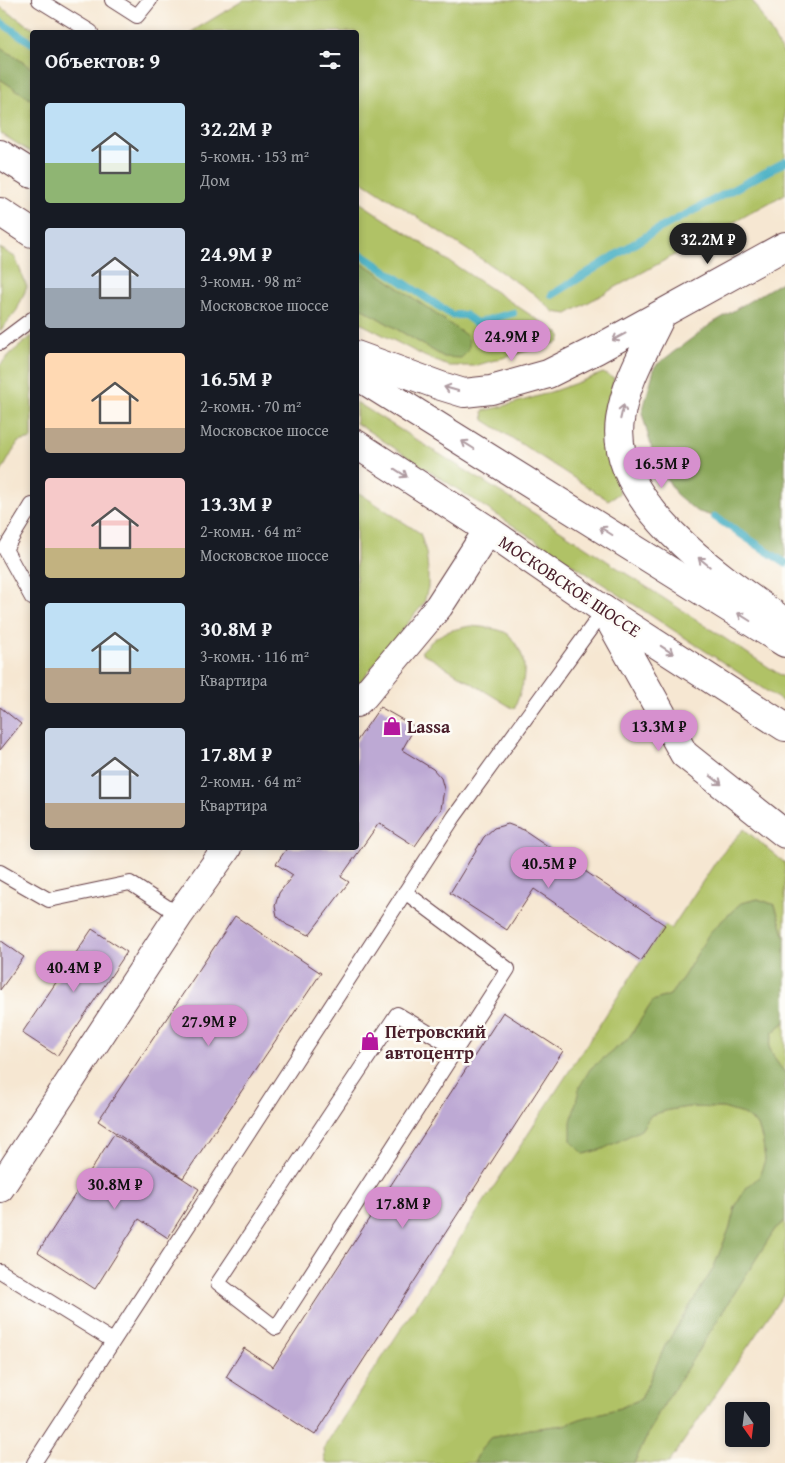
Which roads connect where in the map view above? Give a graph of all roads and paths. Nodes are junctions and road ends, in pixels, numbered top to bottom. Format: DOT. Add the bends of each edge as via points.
graph roads {
  1 [pos="39,0"];
  2 [pos="112,0"];
  3 [pos="150,0"];
  4 [pos="88,30"];
  5 [pos="0,154"];
  6 [pos="30,173"];
  7 [pos="0,212"];
  8 [pos="30,232"];
  9 [pos="785,246"];
  10 [pos="662,314"];
  11 [pos="30,320"];
  12 [pos="0,343"];
  13 [pos="359,356"];
  14 [pos="359,377"];
  15 [pos="359,446"];
  16 [pos="30,508"];
  17 [pos="488,530"];
  18 [pos="30,594"];
  19 [pos="604,610"];
  20 [pos="785,622"];
  21 [pos="785,643"];
  22 [pos="359,700"];
  23 [pos="785,727"];
  24 [pos="785,834"];
  25 [pos="225,850"];
  26 [pos="0,872"];
  27 [pos="405,892"];
  28 [pos="178,915"];
  29 [pos="456,1049"];
  30 [pos="0,1188"];
  31 [pos="0,1271"];
  32 [pos="113,1341"];
  33 [pos="34,1463"];
  1 -- 4 [label="lane"];
  2 -- 3 [label="lane" via="137,16"];
  5 -- 6 [label="main road"];
  7 -- 8 [label="main road"];
  9 -- 10 [label="main road"];
  10 -- 13 [label="main road, one-way" via="548,374 491,390 464,393"];
  20 -- 10 [label="main road, one-way" via="683,545 642,500 625,466 620,420 626,392"];
  11 -- 12 [label="lane"];
  21 -- 14 [label="main road, one-way"];
  15 -- 17 [label="main road, МОСКОВСКОЕ ШОССЕ, one-way"];
  16 -- 18 [label="lane" via="5,549"];
  17 -- 19 [label="main road, МОСКОВСКОЕ ШОССЕ"];
  17 -- 22 [label="main road" via="439,606"];
  19 -- 23 [label="main road, МОСКОВСКОЕ ШОССЕ, one-way"];
  19 -- 24 [label="main road, one-way" via="684,754"];
  19 -- 27 [label="lane" via="486,770"];
  25 -- 28 [label="main road"];
  26 -- 28 [label="lane" via="49,900 130,884"];
  27 -- 29 [label="lane" via="508,969"];
  27 -- 32 [label="lane"];
  28 -- 30 [label="main road"];
  29 -- 29 [label="lane" via="397,1014 218,1283 276,1328"];
  31 -- 32 [label="lane"];
  32 -- 33 [label="lane"];
}
